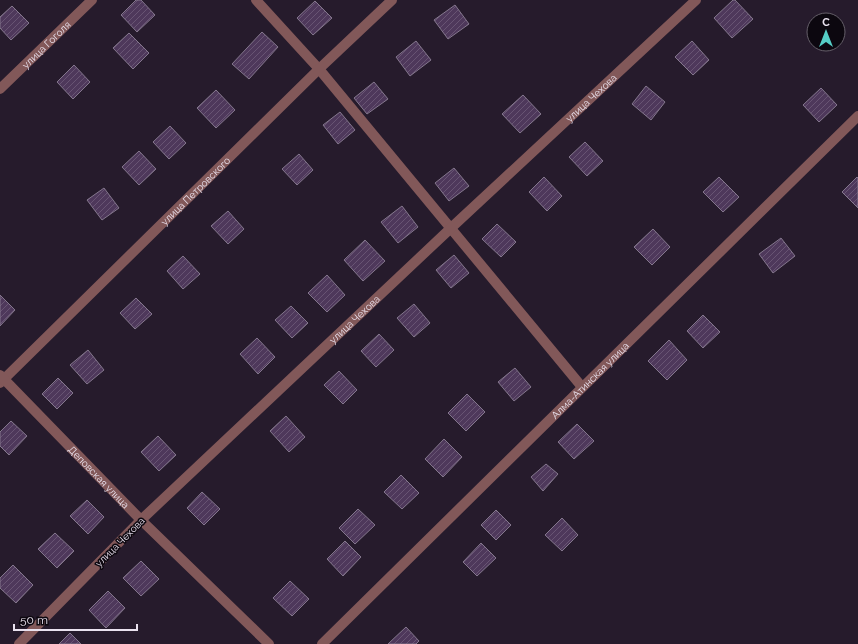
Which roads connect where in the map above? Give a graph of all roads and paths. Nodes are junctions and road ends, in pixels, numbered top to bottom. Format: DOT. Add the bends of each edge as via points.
graph roads {
  1 [pos="92,0"];
  2 [pos="256,0"];
  3 [pos="392,0"];
  4 [pos="696,0"];
  5 [pos="319,69"];
  6 [pos="0,89"];
  7 [pos="858,116"];
  8 [pos="451,228"];
  9 [pos="1,379"];
  10 [pos="582,387"];
  11 [pos="142,520"];
  12 [pos="19,644"];
  13 [pos="269,644"];
  14 [pos="322,644"];
  1 -- 6 [label="street, улица Гоголя"];
  2 -- 5 [label="street"];
  3 -- 5 [label="street, улица Петровского"];
  4 -- 8 [label="street, улица Чехова"];
  5 -- 8 [label="street"];
  5 -- 9 [label="street, улица Петровского"];
  7 -- 10 [label="street, Алма-Атинская улица"];
  8 -- 10 [label="street"];
  8 -- 11 [label="street, улица Чехова"];
  9 -- 11 [label="street, Деповская улица"];
  10 -- 14 [label="street, Алма-Атинская улица"];
  11 -- 12 [label="street, улица Чехова"];
  11 -- 13 [label="street, Деповская улица"];
}
